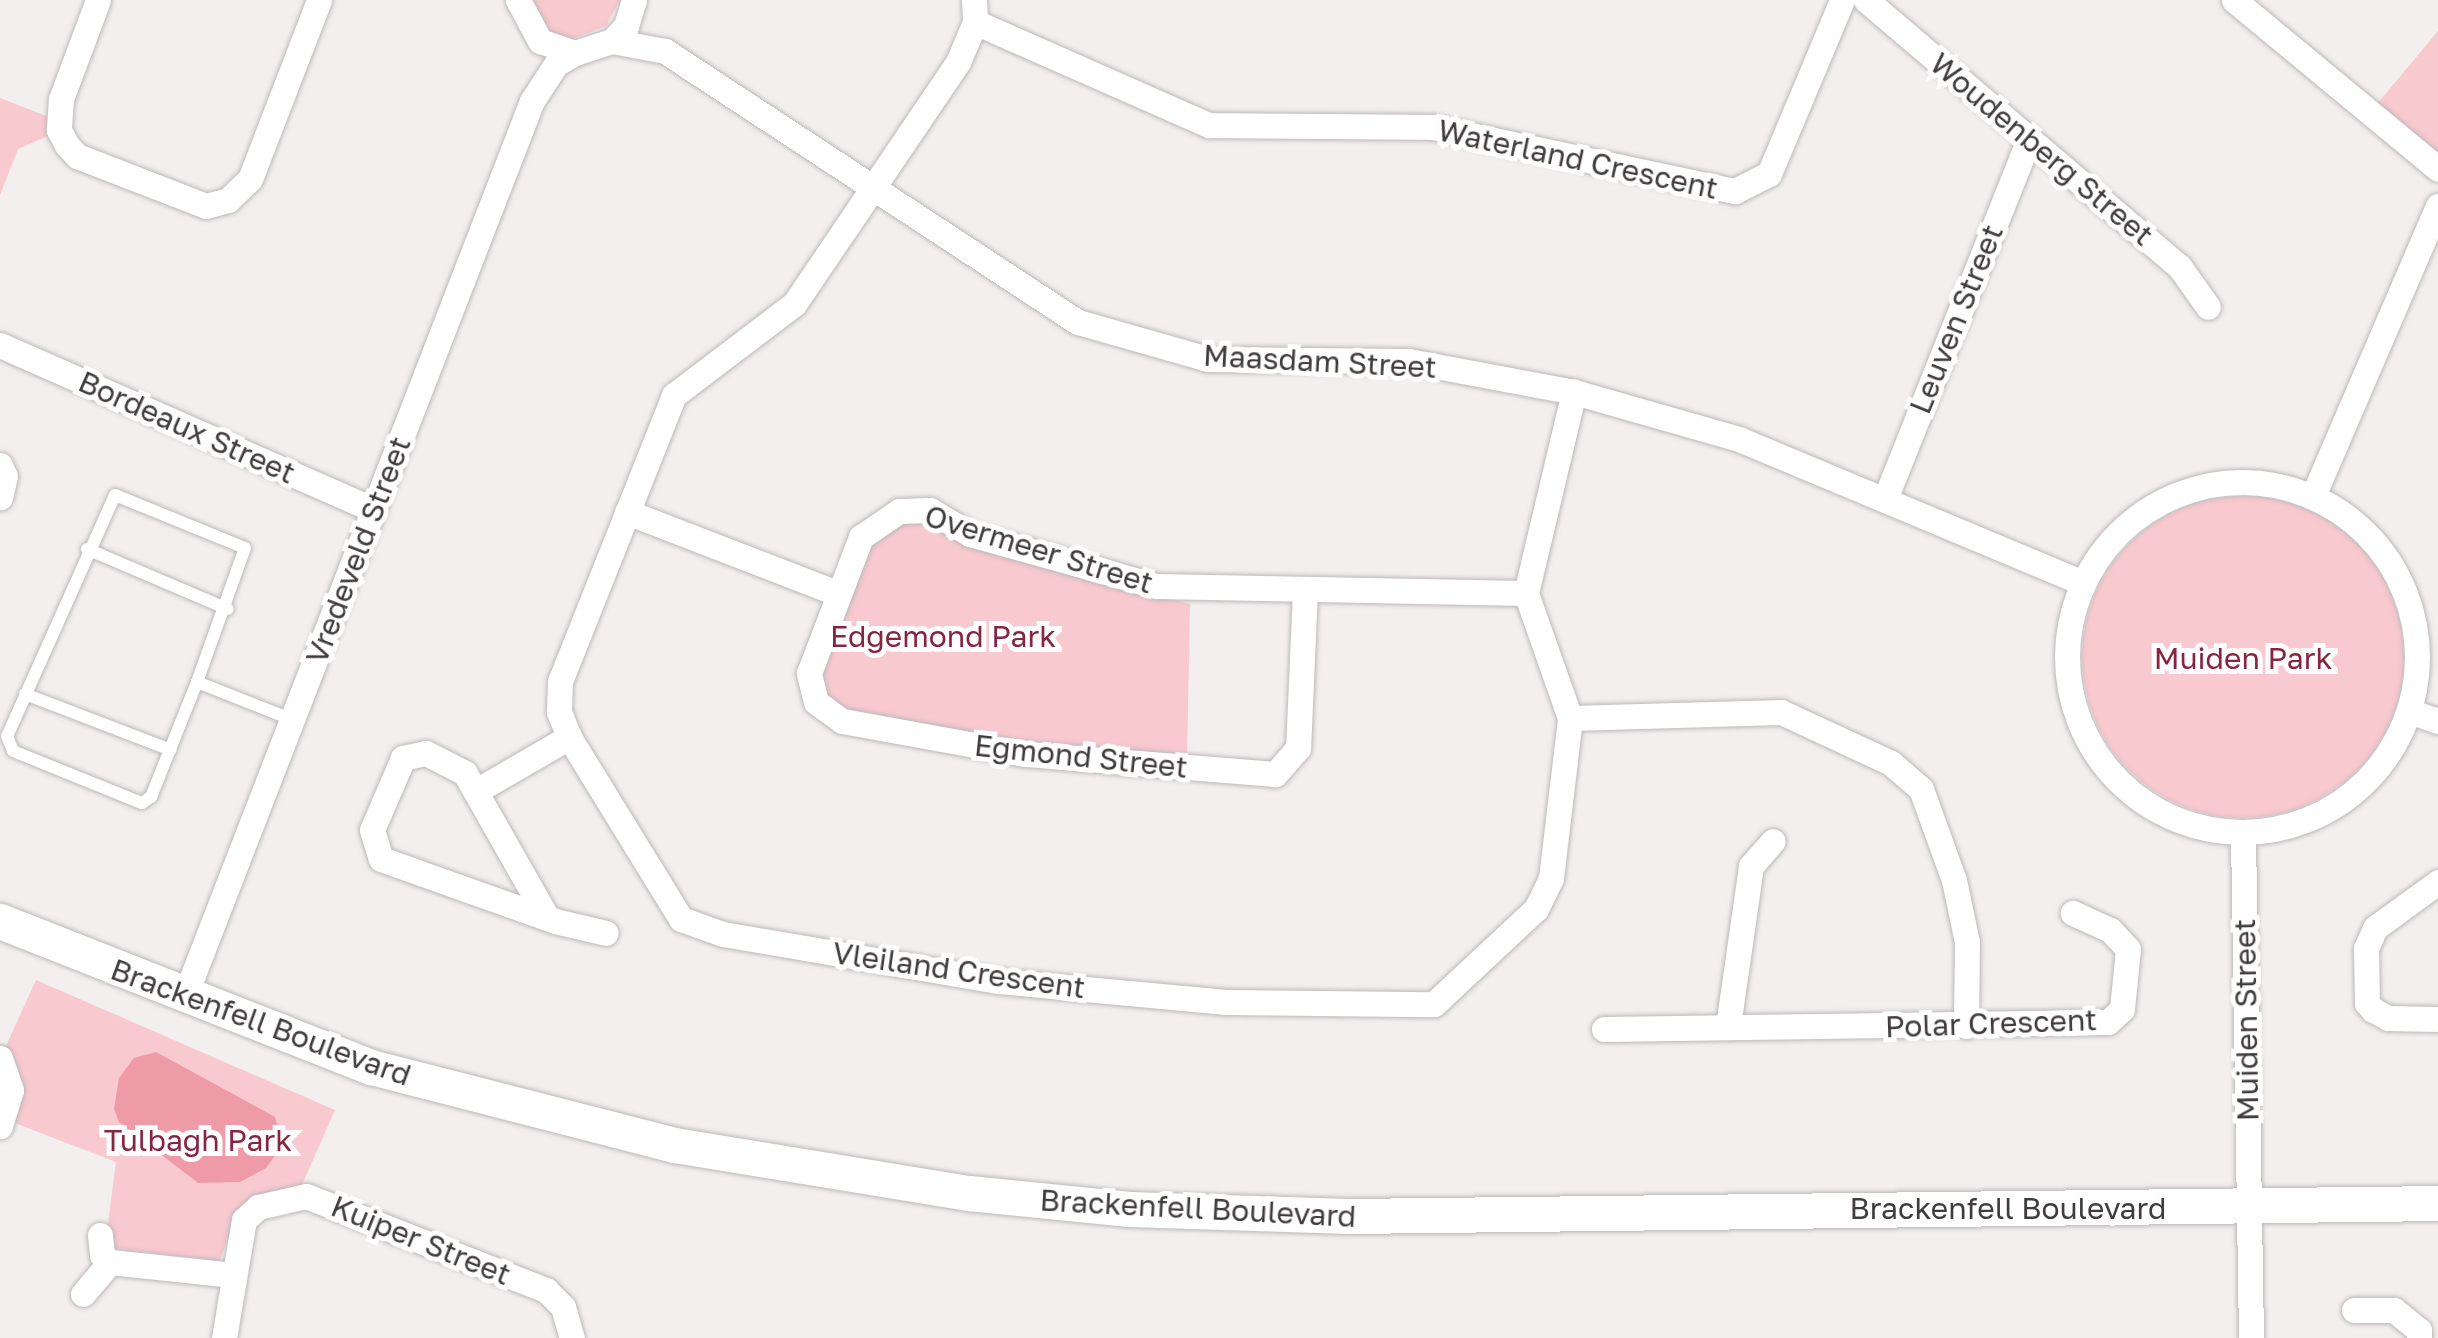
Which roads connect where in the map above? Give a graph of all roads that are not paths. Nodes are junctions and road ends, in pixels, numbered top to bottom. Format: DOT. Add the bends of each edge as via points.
graph roads {
  1 [pos="98,0"];
  2 [pos="319,0"];
  3 [pos="518,0"];
  4 [pos="1842,0"];
  5 [pos="1866,0"];
  6 [pos="2234,0"];
  7 [pos="634,3"];
  8 [pos="974,11"];
  9 [pos="540,41"];
  10 [pos="612,41"];
  11 [pos="665,51"];
  12 [pos="575,53"];
  13 [pos="532,101"];
  14 [pos="2030,139"];
  15 [pos="2438,168"];
  16 [pos="871,189"];
  17 [pos="2438,206"];
  18 [pos="2208,307"];
  19 [pos="0,345"];
  20 [pos="1574,392"];
  21 [pos="0,465"];
  22 [pos="2313,496"];
  23 [pos="0,497"];
  24 [pos="1885,499"];
  25 [pos="374,510"];
  26 [pos="627,512"];
  27 [pos="87,549"];
  28 [pos="2083,583"];
  29 [pos="1306,590"];
  30 [pos="1526,593"];
  31 [pos="840,594"];
  32 [pos="228,610"];
  33 [pos="197,682"];
  34 [pos="25,694"];
  35 [pos="2409,711"];
  36 [pos="1570,718"];
  37 [pos="293,720"];
  38 [pos="2438,720"];
  39 [pos="569,737"];
  40 [pos="171,750"];
  41 [pos="476,791"];
  42 [pos="2243,834"];
  43 [pos="1773,840"];
  44 [pos="2438,882"];
  45 [pos="2073,913"];
  46 [pos="545,914"];
  47 [pos="0,921"];
  48 [pos="606,933"];
  49 [pos="184,998"];
  50 [pos="2438,1019"];
  51 [pos="1728,1026"];
  52 [pos="1966,1026"];
  53 [pos="1604,1029"];
  54 [pos="0,1058"];
  55 [pos="0,1126"];
  56 [pos="2438,1202"];
  57 [pos="2248,1206"];
  58 [pos="100,1236"];
  59 [pos="110,1262"];
  60 [pos="233,1275"];
  61 [pos="82,1294"];
  62 [pos="2354,1310"];
  63 [pos="2425,1328"];
  64 [pos="224,1338"];
  65 [pos="572,1338"];
  66 [pos="2251,1338"];
  1 -- 2 [label="street" via="61,99 59,130 78,156 206,206 228,200 250,178"];
  3 -- 9 [label="street"];
  4 -- 8 [label="street, Waterland Crescent" via="1769,174 1735,191 1433,127 1209,125"];
  5 -- 14 [label="street, Woudenberg Street"];
  6 -- 15 [label="street"];
  7 -- 10 [label="street"];
  7 -- 11 [label="street, Maasdam Street"];
  8 -- 16 [label="street" via="958,62"];
  9 -- 12 [label="street"];
  9 -- 13 [label="street, Vredeveld Street"];
  10 -- 11 [label="street, Maasdam Street"];
  10 -- 12 [label="street"];
  11 -- 16 [label="street, Maasdam Street"];
  12 -- 13 [label="street, Vredeveld Street" via="556,64"];
  13 -- 25 [label="street, Vredeveld Street"];
  14 -- 18 [label="street, Woudenberg Street" via="2179,266"];
  14 -- 24 [label="street, Leuven Street"];
  16 -- 20 [label="street, Maasdam Street" via="1050,310 1165,348 1221,360 1409,361"];
  16 -- 26 [label="street, Vleiland Crescent" via="783,316 674,395"];
  17 -- 22 [label="street"];
  19 -- 25 [label="street, Bordeaux Street"];
  20 -- 24 [label="street, Maasdam Street" via="1739,439"];
  20 -- 30 [label="street"];
  21 -- 23 [label="street"];
  22 -- 28 [label="street" via="2254,483 2180,493 2140,514 2107,545"];
  22 -- 35 [label="street" via="2373,539 2394,569 2417,639"];
  24 -- 28 [label="street, Maasdam Street"];
  25 -- 37 [label="street, Vredeveld Street"];
  26 -- 31 [label="street"];
  26 -- 39 [label="street, Vleiland Crescent" via="560,680"];
  27 -- 32 [label="lane"];
  27 -- 32 [label="lane" via="106,504 122,494 242,544 246,558"];
  27 -- 34 [label="lane"];
  28 -- 42 [label="street" via="2069,630 2067,678 2086,739 2103,766 2166,816"];
  29 -- 30 [label="street, Overmeer Street"];
  29 -- 31 [label="street, Overmeer Street" via="1156,586 970,534 930,510 913,510 873,524"];
  29 -- 31 [label="street, Egmond Street" via="1298,748 1275,774 1024,754 842,721 816,702 809,673"];
  30 -- 36 [label="street, Vleiland Crescent"];
  32 -- 33 [label="lane"];
  33 -- 37 [label="lane"];
  33 -- 40 [label="lane"];
  34 -- 40 [label="lane"];
  34 -- 40 [label="lane" via="7,736 18,757 138,804 151,797"];
  35 -- 38 [label="street"];
  35 -- 42 [label="street" via="2390,752 2362,786 2313,817"];
  36 -- 39 [label="street, Vleiland Crescent" via="1551,878 1542,900 1446,996 1422,1009 1226,1002 999,981 693,925 672,911"];
  36 -- 52 [label="street" via="1782,712 1891,764 1922,789 1954,880 1967,942"];
  37 -- 49 [label="street, Vredeveld Street"];
  39 -- 41 [label="street"];
  41 -- 46 [label="street"];
  41 -- 46 [label="street" via="455,765 426,753 408,754 372,830 376,852 388,865"];
  42 -- 57 [label="street, Muiden Street"];
  43 -- 51 [label="street" via="1751,866"];
  44 -- 50 [label="street" via="2376,928 2366,948 2367,1002 2373,1010 2388,1018"];
  45 -- 52 [label="street, Polar Crescent" via="2110,930 2128,949 2118,1015 2108,1022"];
  46 -- 48 [label="street"];
  47 -- 49 [label="street, Brackenfell Boulevard"];
  49 -- 57 [label="street, Brackenfell Boulevard" via="371,1067 645,1139 832,1174 1048,1202 1349,1216"];
  51 -- 52 [label="street, Polar Crescent"];
  51 -- 53 [label="street, Polar Crescent"];
  54 -- 55 [label="street" via="11,1090"];
  56 -- 57 [label="street, Brackenfell Boulevard"];
  57 -- 66 [label="street, Muiden Street"];
  58 -- 59 [label="street"];
  59 -- 60 [label="street"];
  59 -- 61 [label="street"];
  60 -- 64 [label="street, Kuiper Street"];
  60 -- 65 [label="street, Kuiper Street" via="248,1214 306,1196 546,1290 563,1306"];
  62 -- 63 [label="street" via="2394,1310"];
}
